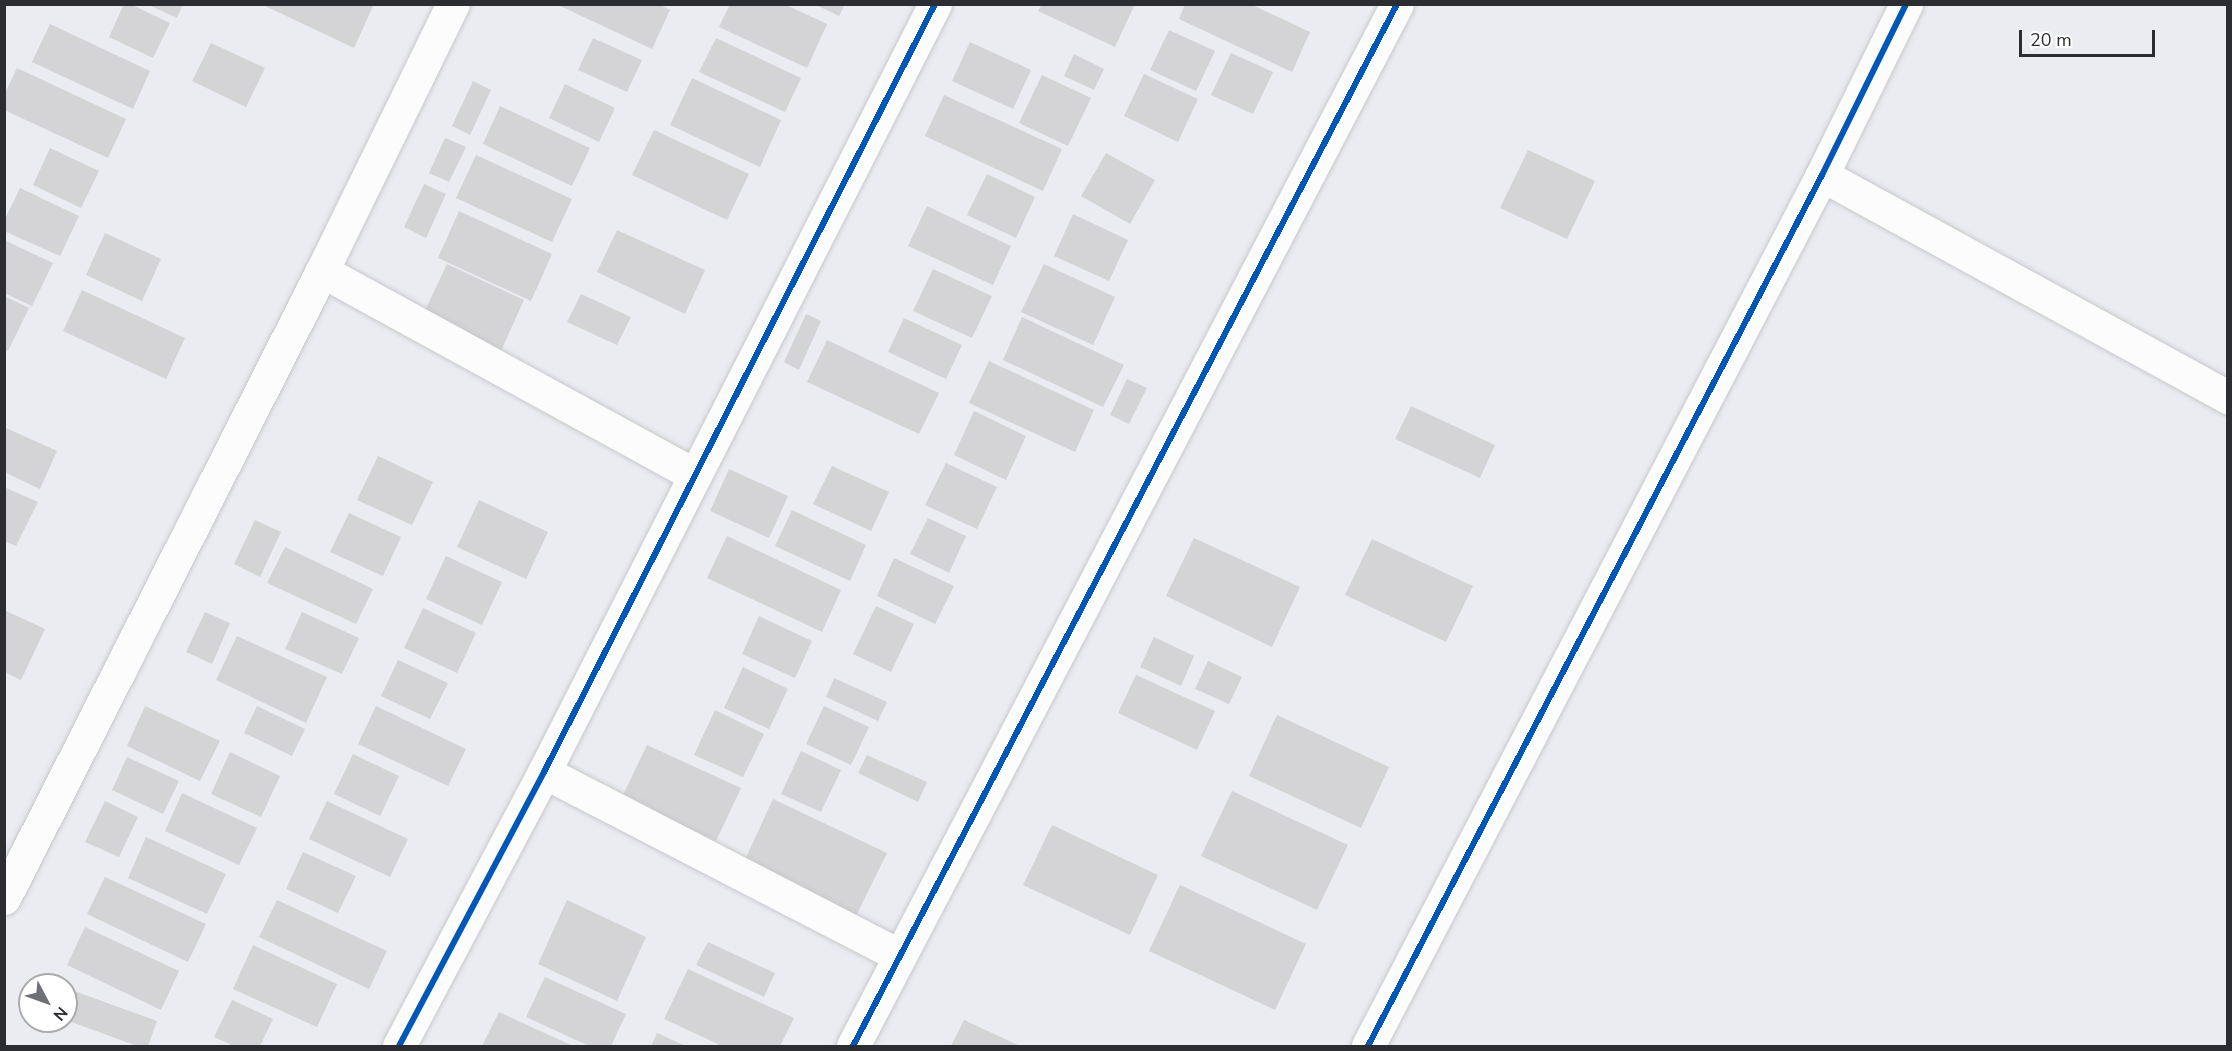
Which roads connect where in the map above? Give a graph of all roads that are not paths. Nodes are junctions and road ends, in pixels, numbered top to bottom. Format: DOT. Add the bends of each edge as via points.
graph roads {
  1 [pos="453,4"];
  2 [pos="935,4"];
  3 [pos="1397,4"];
  4 [pos="1906,4"];
  5 [pos="1822,175"];
  6 [pos="322,271"];
  7 [pos="2228,397"];
  8 [pos="695,475"];
  9 [pos="544,772"];
  10 [pos="4,898"];
  11 [pos="899,955"];
  12 [pos="399,1047"];
  13 [pos="853,1047"];
  14 [pos="1368,1047"];
  1 -- 6 [label="street"];
  2 -- 8 [label="street"];
  3 -- 11 [label="street"];
  4 -- 5 [label="street"];
  5 -- 7 [label="street"];
  5 -- 14 [label="street"];
  6 -- 8 [label="street"];
  6 -- 10 [label="street"];
  8 -- 9 [label="street"];
  9 -- 11 [label="street"];
  9 -- 12 [label="street"];
  11 -- 13 [label="street"];
}
